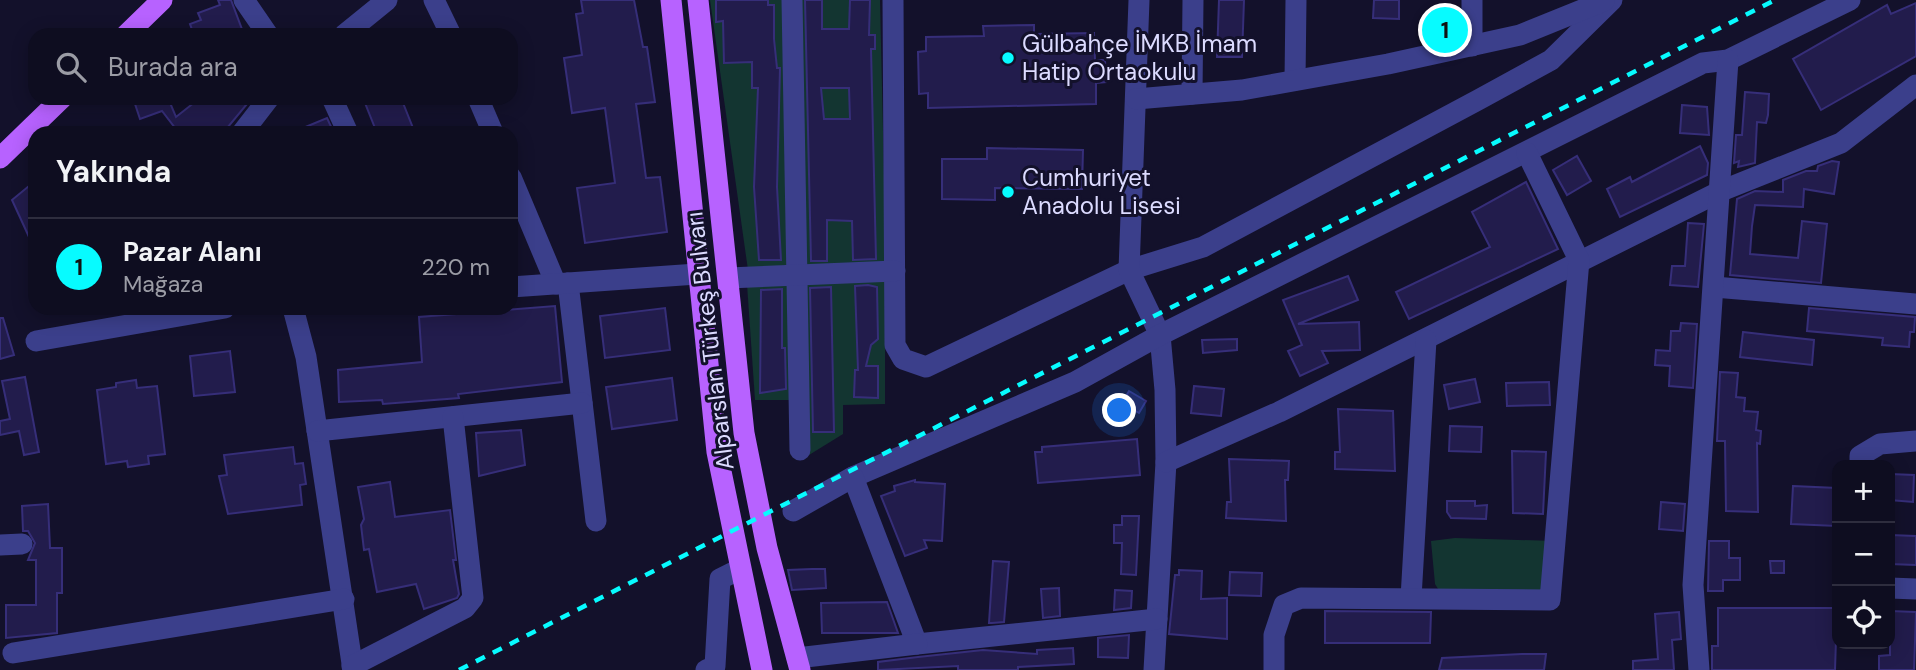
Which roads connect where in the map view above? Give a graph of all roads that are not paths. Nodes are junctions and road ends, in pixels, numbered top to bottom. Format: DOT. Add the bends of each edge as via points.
graph roads {
  1 [pos="162,0"];
  2 [pos="244,0"];
  3 [pos="387,0"];
  4 [pos="434,0"];
  5 [pos="671,0"];
  6 [pos="698,0"];
  7 [pos="792,0"];
  8 [pos="893,0"];
  9 [pos="1139,0"];
  10 [pos="1193,0"];
  11 [pos="1296,0"];
  12 [pos="1472,0"];
  13 [pos="1610,0"];
  14 [pos="1850,0"];
  15 [pos="133,28"];
  16 [pos="263,28"];
  17 [pos="353,28"];
  18 [pos="448,28"];
  19 [pos="1472,46"];
  20 [pos="1728,60"];
  21 [pos="1295,80"];
  22 [pos="1916,85"];
  23 [pos="1192,94"];
  24 [pos="1136,99"];
  25 [pos="55,105"];
  26 [pos="264,105"];
  27 [pos="335,105"];
  28 [pos="481,105"];
  29 [pos="33,126"];
  30 [pos="247,126"];
  31 [pos="345,126"];
  32 [pos="489,126"];
  33 [pos="28,131"];
  34 [pos="1527,153"];
  35 [pos="0,158"];
  36 [pos="1721,191"];
  37 [pos="518,192"];
  38 [pos="1579,260"];
  39 [pos="1129,270"];
  40 [pos="895,271"];
  41 [pos="697,274"];
  42 [pos="797,275"];
  43 [pos="728,278"];
  44 [pos="562,284"];
  45 [pos="518,287"];
  46 [pos="1714,287"];
  47 [pos="1916,304"];
  48 [pos="185,315"];
  49 [pos="295,315"];
  50 [pos="1160,335"];
  51 [pos="1426,340"];
  52 [pos="36,341"];
  53 [pos="582,403"];
  54 [pos="453,417"];
  55 [pos="317,430"];
  56 [pos="1916,441"];
  57 [pos="800,450"];
  58 [pos="1860,460"];
  59 [pos="1166,462"];
  60 [pos="853,477"];
  61 [pos="793,511"];
  62 [pos="596,521"];
  63 [pos="22,544"];
  64 [pos="0,545"];
  65 [pos="740,569"];
  66 [pos="1895,588"];
  67 [pos="1916,589"];
  68 [pos="1411,598"];
  69 [pos="344,599"];
  70 [pos="1157,619"];
  71 [pos="917,644"];
  72 [pos="10,659"];
  73 [pos="799,664"];
  74 [pos="353,668"];
  75 [pos="706,670"];
  76 [pos="762,670"];
  77 [pos="1154,670"];
  78 [pos="1274,670"];
  79 [pos="1699,670"];
  1 -- 15 [label="main road"];
  2 -- 16 [label="street"];
  3 -- 17 [label="street"];
  4 -- 18 [label="street"];
  5 -- 41 [label="main road, Alparslan Türkeş Bulvarı"];
  6 -- 43 [label="main road, Alparslan Türkeş Bulvarı"];
  7 -- 42 [label="street"];
  8 -- 40 [label="street"];
  9 -- 24 [label="street"];
  10 -- 23 [label="street"];
  11 -- 21 [label="street"];
  12 -- 19 [label="street"];
  13 -- 19 [label="street" via="1520,35"];
  13 -- 39 [label="street" via="1551,60 1203,247"];
  14 -- 20 [label="street"];
  19 -- 21 [label="street"];
  20 -- 34 [label="street" via="1703,63"];
  20 -- 36 [label="street"];
  21 -- 23 [label="street"];
  22 -- 36 [label="street" via="1840,143"];
  23 -- 24 [label="street"];
  24 -- 39 [label="street"];
  25 -- 29 [label="main road"];
  26 -- 30 [label="street"];
  27 -- 31 [label="street"];
  28 -- 32 [label="street"];
  33 -- 35 [label="main road"];
  34 -- 38 [label="street"];
  34 -- 50 [label="street"];
  36 -- 38 [label="street"];
  36 -- 46 [label="street"];
  37 -- 44 [label="street"];
  38 -- 51 [label="street"];
  38 -- 68 [label="street" via="1550,600"];
  39 -- 40 [label="street" via="926,367 903,359 895,345"];
  39 -- 50 [label="street"];
  40 -- 42 [label="street"];
  41 -- 44 [label="street"];
  41 -- 65 [label="main road, Alparslan Türkeş Bulvarı" via="717,452"];
  42 -- 43 [label="street"];
  42 -- 57 [label="street"];
  43 -- 73 [label="main road, Alparslan Türkeş Bulvarı" via="744,433 767,548"];
  44 -- 45 [label="street"];
  44 -- 53 [label="street"];
  46 -- 47 [label="street"];
  46 -- 79 [label="street" via="1693,585"];
  48 -- 52 [label="street"];
  49 -- 55 [label="street"];
  50 -- 59 [label="street"];
  50 -- 60 [label="street" via="1075,382"];
  51 -- 59 [label="street"];
  51 -- 68 [label="street"];
  53 -- 54 [label="street"];
  53 -- 62 [label="street"];
  54 -- 55 [label="street"];
  54 -- 74 [label="street" via="472,598 465,608"];
  55 -- 69 [label="street"];
  56 -- 58 [label="street" via="1880,444"];
  59 -- 70 [label="street"];
  60 -- 61 [label="street"];
  60 -- 71 [label="street"];
  63 -- 64 [label="street"];
  65 -- 75 [label="street" via="720,579 715,666"];
  65 -- 76 [label="main road, Alparslan Türkeş Bulvarı"];
  66 -- 67 [label="street"];
  68 -- 78 [label="street" via="1301,598 1284,605 1274,635"];
  69 -- 72 [label="street"];
  69 -- 74 [label="street"];
  70 -- 71 [label="street"];
  70 -- 77 [label="street"];
  71 -- 73 [label="street"];
}
